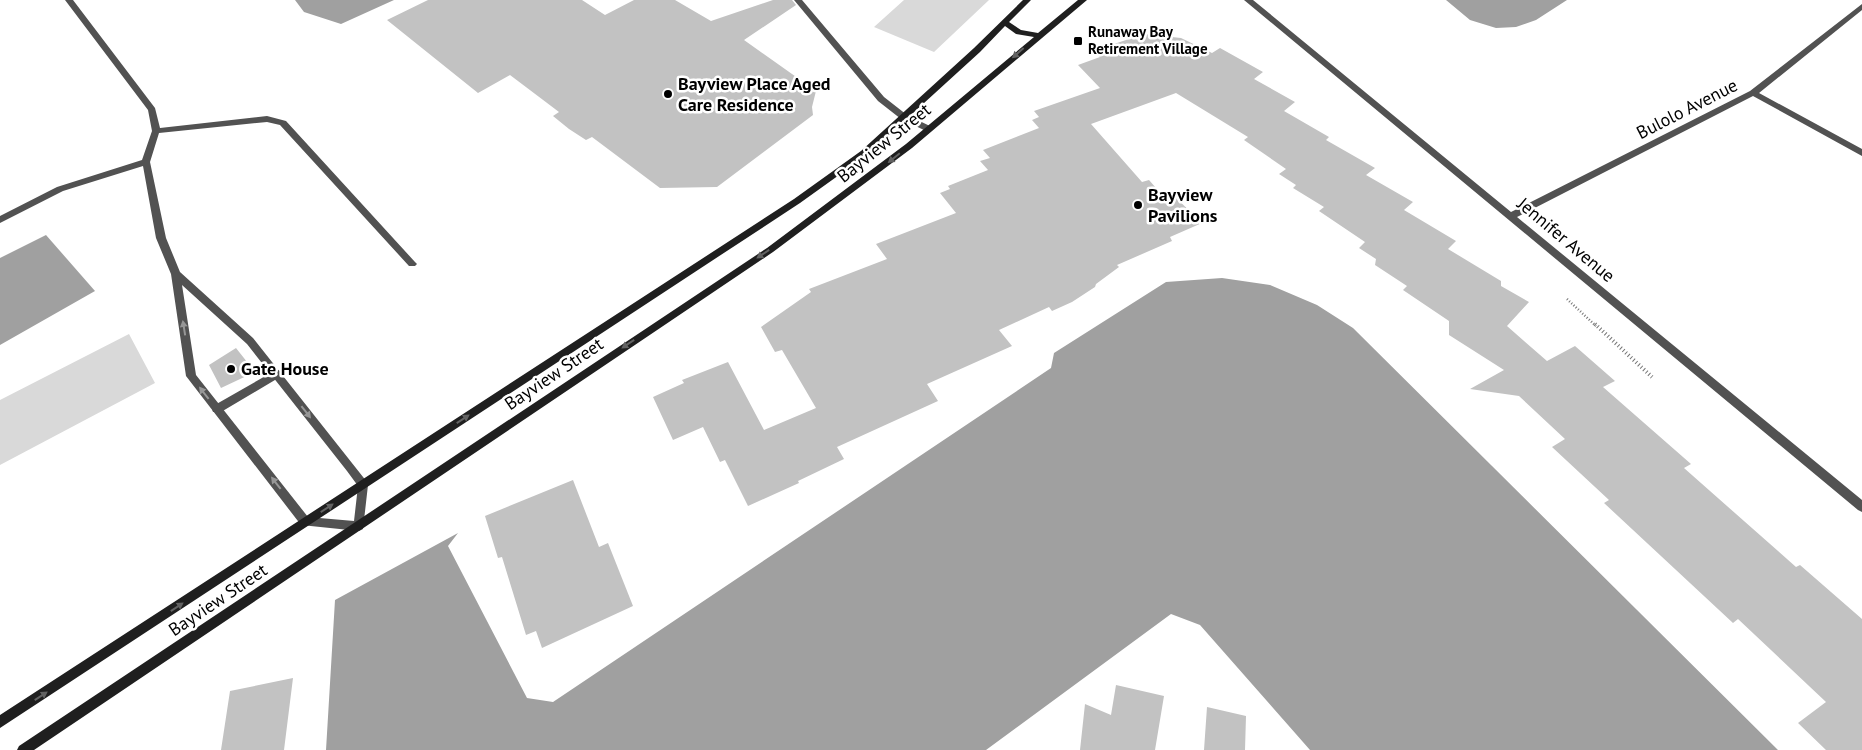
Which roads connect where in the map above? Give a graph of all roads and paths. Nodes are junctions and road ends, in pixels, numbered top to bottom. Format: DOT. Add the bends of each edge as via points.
graph roads {
  1 [pos="69,0"];
  2 [pos="798,0"];
  3 [pos="1027,0"];
  4 [pos="1083,0"];
  5 [pos="1248,0"];
  6 [pos="1862,6"];
  7 [pos="1005,23"];
  8 [pos="1039,35"];
  9 [pos="1753,93"];
  10 [pos="904,116"];
  11 [pos="929,129"];
  12 [pos="156,130"];
  13 [pos="1862,153"];
  14 [pos="146,162"];
  15 [pos="1511,216"];
  16 [pos="0,220"];
  17 [pos="412,264"];
  18 [pos="176,274"];
  19 [pos="1567,299"];
  20 [pos="276,374"];
  21 [pos="1652,377"];
  22 [pos="217,409"];
  23 [pos="363,485"];
  24 [pos="1862,507"];
  25 [pos="305,522"];
  26 [pos="358,526"];
  27 [pos="0,722"];
  28 [pos="23,750"];
  1 -- 12 [label="street" via="152,110"];
  2 -- 10 [label="street" via="881,99"];
  3 -- 7 [label="main road, Bayview Street"];
  4 -- 8 [label="main road, Bayview Street"];
  5 -- 15 [label="street, Jennifer Avenue"];
  6 -- 9 [label="street, Bulolo Avenue"];
  7 -- 8 [label="main road" via="1020,32"];
  7 -- 10 [label="main road, Bayview Street"];
  8 -- 11 [label="main road, Bayview Street, one-way"];
  9 -- 13 [label="street"];
  9 -- 15 [label="street, Bulolo Avenue"];
  10 -- 11 [label="street"];
  23 -- 10 [label="main road, Bayview Street, one-way" via="797,201 864,153"];
  11 -- 26 [label="main road, Bayview Street, one-way" via="857,187 770,250"];
  12 -- 14 [label="street"];
  12 -- 17 [label="street" via="267,119 283,123"];
  14 -- 16 [label="street" via="60,188"];
  14 -- 18 [label="street" via="161,238"];
  15 -- 24 [label="street, Jennifer Avenue"];
  18 -- 20 [label="street" via="250,341"];
  22 -- 18 [label="street, one-way" via="192,376"];
  19 -- 21 [label="path"];
  20 -- 22 [label="street"];
  20 -- 23 [label="street, one-way"];
  25 -- 22 [label="street, one-way"];
  25 -- 23 [label="main road, Bayview Street, one-way"];
  23 -- 26 [label="street"];
  25 -- 26 [label="street"];
  27 -- 25 [label="main road, Bayview Street, one-way"];
  26 -- 28 [label="main road, Bayview Street"];
}
